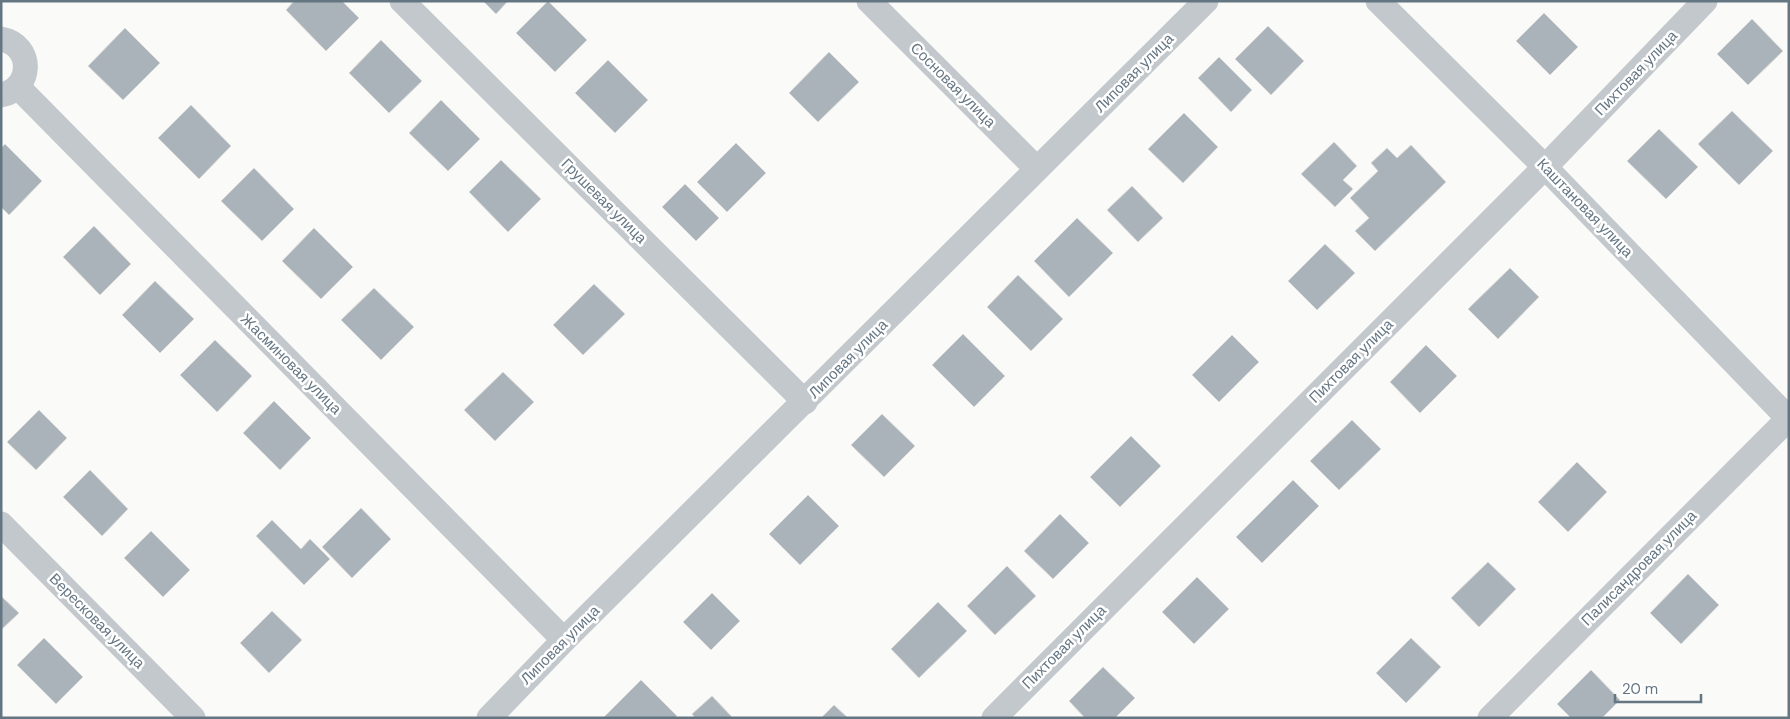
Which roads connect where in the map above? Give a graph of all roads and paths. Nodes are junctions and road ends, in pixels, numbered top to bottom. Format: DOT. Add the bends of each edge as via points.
graph roads {
  1 [pos="402,1"];
  2 [pos="869,1"];
  3 [pos="1206,1"];
  4 [pos="1378,1"];
  5 [pos="1705,1"];
  6 [pos="1,39"];
  7 [pos="10,91"];
  8 [pos="1545,167"];
  9 [pos="1037,169"];
  10 [pos="806,402"];
  11 [pos="1789,418"];
  12 [pos="1,524"];
  13 [pos="564,640"];
  14 [pos="193,718"];
  15 [pos="490,718"];
  16 [pos="994,718"];
  17 [pos="1490,718"];
  1 -- 10 [label="street, Грушевая улица"];
  2 -- 9 [label="street, Сосновая улица"];
  3 -- 9 [label="street, Липовая улица"];
  4 -- 8 [label="street, Каштановая улица"];
  5 -- 8 [label="street, Пихтовая улица"];
  6 -- 7 [label="street, Жасминовая улица" via="17,46 24,55 26,66 24,78"];
  7 -- 13 [label="street, Жасминовая улица"];
  8 -- 11 [label="street, Каштановая улица"];
  8 -- 16 [label="street, Пихтовая улица"];
  9 -- 10 [label="street, Липовая улица"];
  10 -- 13 [label="street, Липовая улица"];
  11 -- 17 [label="street, Палисандровая улица"];
  12 -- 14 [label="street, Вересковая улица"];
  13 -- 15 [label="street, Липовая улица"];
}
